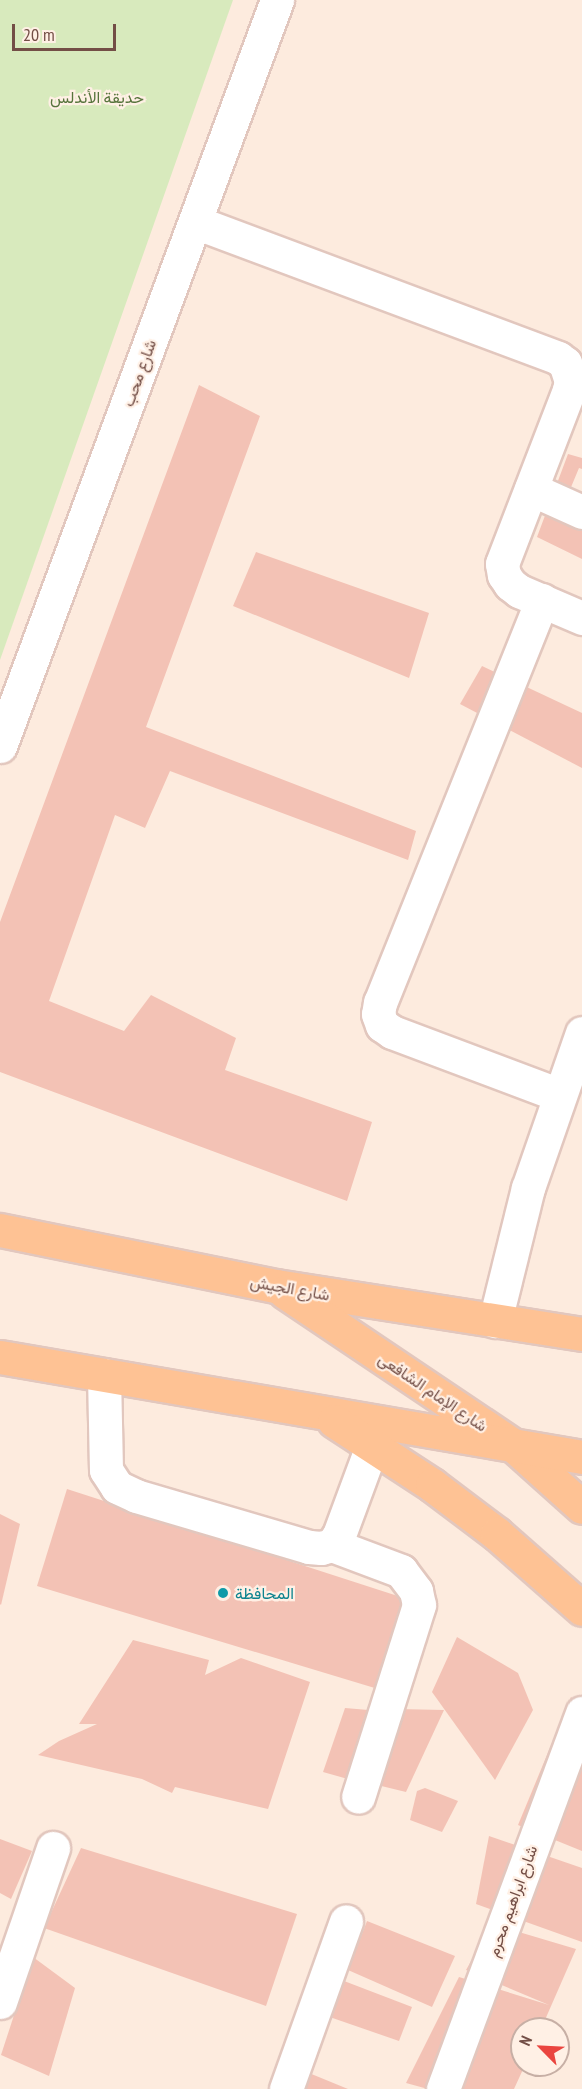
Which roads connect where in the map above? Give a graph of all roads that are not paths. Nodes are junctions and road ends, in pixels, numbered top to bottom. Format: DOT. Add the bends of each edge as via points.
graph roads {
  1 [pos="277,0"];
  2 [pos="195,222"];
  3 [pos="531,489"];
  4 [pos="582,512"];
  5 [pos="542,600"];
  6 [pos="582,618"];
  7 [pos="0,746"];
  8 [pos="582,1033"];
  9 [pos="560,1095"];
  10 [pos="0,1230"];
  11 [pos="276,1286"];
  12 [pos="495,1321"];
  13 [pos="582,1334"];
  14 [pos="0,1356"];
  15 [pos="104,1375"];
  16 [pos="326,1415"];
  17 [pos="372,1446"];
  18 [pos="513,1446"];
  19 [pos="582,1457"];
  20 [pos="582,1507"];
  21 [pos="332,1545"];
  22 [pos="582,1609"];
  23 [pos="582,1713"];
  24 [pos="358,1797"];
  25 [pos="53,1848"];
  26 [pos="346,1921"];
  27 [pos="0,2002"];
  28 [pos="286,2089"];
  29 [pos="443,2089"];
  1 -- 2 [label="street, شارع محب"];
  2 -- 3 [label="street" via="565,363 571,381 569,390"];
  2 -- 7 [label="street, شارع محب"];
  3 -- 4 [label="street"];
  3 -- 5 [label="street" via="502,564 510,584"];
  5 -- 6 [label="street"];
  5 -- 9 [label="street" via="378,1014 382,1025 392,1032"];
  8 -- 9 [label="street"];
  9 -- 12 [label="street" via="528,1188"];
  10 -- 11 [label="main road, شارع الجيش"];
  11 -- 12 [label="main road, شارع الجيش"];
  11 -- 18 [label="main road, شارع الإمام الشافعى"];
  12 -- 13 [label="main road, شارع الجيش"];
  14 -- 15 [label="main road"];
  15 -- 16 [label="main road"];
  15 -- 21 [label="street" via="106,1470 117,1487 136,1496 309,1546"];
  16 -- 17 [label="main road"];
  16 -- 18 [label="main road"];
  17 -- 21 [label="street"];
  17 -- 22 [label="main road" via="497,1534"];
  18 -- 19 [label="main road"];
  18 -- 20 [label="main road, شارع الإمام الشافعى"];
  21 -- 24 [label="street" via="401,1571 416,1591 419,1605"];
  23 -- 29 [label="street, شارع ابراهيم محرم"];
  25 -- 27 [label="street"];
  26 -- 28 [label="street"];
}
